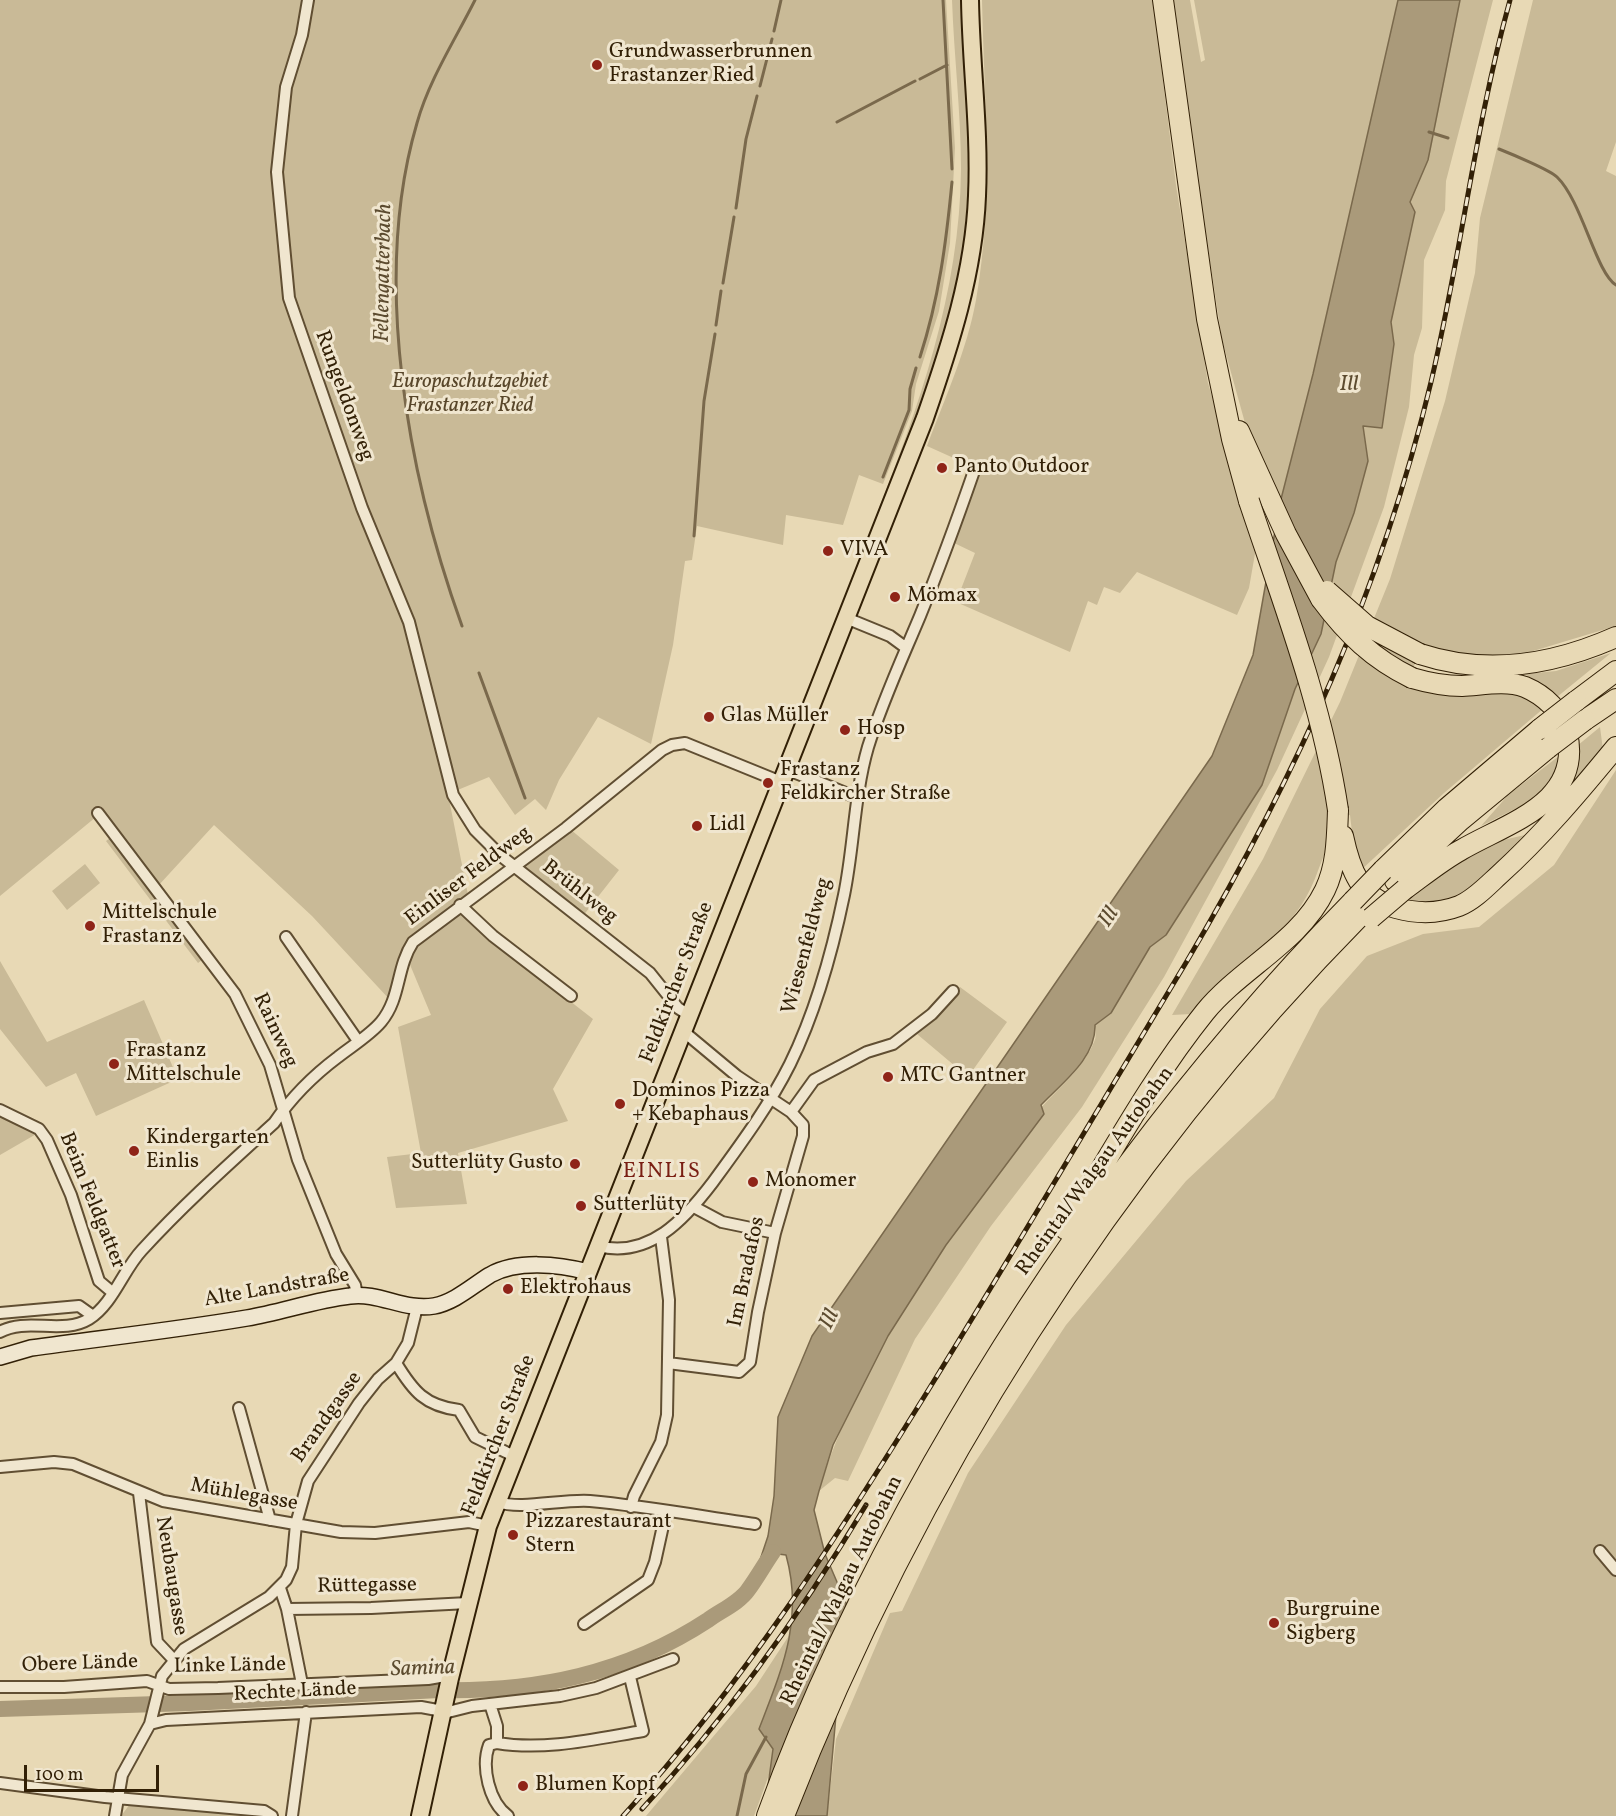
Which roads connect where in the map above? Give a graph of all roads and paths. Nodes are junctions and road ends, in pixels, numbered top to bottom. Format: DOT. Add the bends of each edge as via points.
graph roads {
  1 [pos="308,0"];
  2 [pos="970,0"];
  3 [pos="1162,0"];
  4 [pos="1226,404"];
  5 [pos="974,471"];
  6 [pos="1305,567"];
  7 [pos="846,618"];
  8 [pos="1616,637"];
  9 [pos="905,647"];
  10 [pos="1616,671"];
  11 [pos="1616,699"];
  12 [pos="1616,747"];
  13 [pos="784,775"];
  14 [pos="453,795"];
  15 [pos="858,798"];
  16 [pos="1338,810"];
  17 [pos="98,813"];
  18 [pos="514,868"];
  19 [pos="1394,880"];
  20 [pos="460,904"];
  21 [pos="1363,910"];
  22 [pos="286,937"];
  23 [pos="953,992"];
  24 [pos="571,996"];
  25 [pos="686,1023"];
  26 [pos="358,1041"];
  27 [pos="771,1098"];
  28 [pos="0,1110"];
  29 [pos="283,1110"];
  30 [pos="791,1112"];
  31 [pos="694,1207"];
  32 [pos="775,1233"];
  33 [pos="661,1236"];
  34 [pos="598,1246"];
  35 [pos="588,1272"];
  36 [pos="112,1292"];
  37 [pos="357,1295"];
  38 [pos="417,1307"];
  39 [pos="1024,1312"];
  40 [pos="0,1313"];
  41 [pos="93,1316"];
  42 [pos="0,1332"];
  43 [pos="0,1357"];
  44 [pos="396,1363"];
  45 [pos="668,1363"];
  46 [pos="239,1408"];
  47 [pos="516,1457"];
  48 [pos="0,1467"];
  49 [pos="139,1493"];
  50 [pos="498,1502"];
  51 [pos="631,1507"];
  52 [pos="666,1512"];
  53 [pos="270,1520"];
  54 [pos="296,1524"];
  55 [pos="755,1524"];
  56 [pos="488,1526"];
  57 [pos="1600,1551"];
  58 [pos="1616,1570"];
  59 [pos="280,1588"];
  60 [pos="468,1603"];
  61 [pos="287,1608"];
  62 [pos="584,1624"];
  63 [pos="173,1659"];
  64 [pos="673,1659"];
  65 [pos="450,1676"];
  66 [pos="630,1677"];
  67 [pos="302,1684"];
  68 [pos="0,1687"];
  69 [pos="159,1690"];
  70 [pos="490,1704"];
  71 [pos="443,1709"];
  72 [pos="306,1712"];
  73 [pos="152,1720"];
  74 [pos="497,1743"];
  75 [pos="0,1783"];
  76 [pos="117,1797"];
  77 [pos="115,1816"];
  78 [pos="272,1816"];
  79 [pos="292,1816"];
  80 [pos="420,1816"];
  81 [pos="508,1816"];
  82 [pos="767,1816"];
  83 [pos="784,1816"];
  1 -- 14 [label="street, Rungeldonweg" via="288,80 277,172 289,298 363,508 410,622"];
  2 -- 7 [label="main road, Feldkircher Straße" via="977,198 960,309 925,418"];
  3 -- 4 [label="highway" via="1198,268"];
  4 -- 6 [label="highway"];
  4 -- 16 [label="highway, bridge" via="1249,501 1312,692 1329,755"];
  5 -- 9 [label="street, Wiesenfeldweg"];
  6 -- 8 [label="highway, bridge" via="1367,626 1420,654 1463,665 1551,661"];
  6 -- 19 [label="highway, bridge" via="1321,599 1356,641 1381,662 1412,678 1444,685 1506,683 1530,689 1545,699 1566,729 1569,753 1564,776 1544,803 1460,850"];
  7 -- 9 [label="street" via="890,636"];
  7 -- 13 [label="main road, Feldkircher Straße"];
  9 -- 15 [label="street, Wiesenfeldweg" via="867,750"];
  10 -- 19 [label="highway, Rheintal/Walgau Autobahn, bridge" via="1447,808"];
  11 -- 19 [label="highway, Rheintal/Walgau Autobahn, bridge" via="1548,748"];
  12 -- 16 [label="highway" via="1559,816 1509,866 1461,905 1443,911 1413,913 1369,895 1355,879 1348,862"];
  13 -- 15 [label="street"];
  13 -- 18 [label="street, Einliser Feldweg" via="685,743 672,745"];
  13 -- 25 [label="main road, Feldkircher Straße"];
  14 -- 18 [label="street, Brühlweg" via="475,830"];
  15 -- 27 [label="street, Wiesenfeldweg" via="845,893 833,944 801,1040"];
  16 -- 39 [label="highway" via="1333,870 1325,891 1309,916 1285,940 1225,989 1165,1065 1048,1257"];
  17 -- 29 [label="street, Rainweg" via="235,994 270,1065"];
  18 -- 20 [label="street, Einliser Feldweg"];
  18 -- 25 [label="street, Brühlweg" via="650,973"];
  19 -- 21 [label="highway, Rheintal/Walgau Autobahn"];
  20 -- 24 [label="street" via="493,936"];
  20 -- 26 [label="street, Einliser Feldweg" via="413,942 400,966 394,1005"];
  21 -- 39 [label="highway, Rheintal/Walgau Autobahn" via="1301,953 1227,1038 1070,1242"];
  21 -- 83 [label="highway, Rheintal/Walgau Autobahn" via="1203,1092 1022,1344 933,1496 871,1615 826,1710"];
  22 -- 26 [label="street"];
  23 -- 30 [label="street" via="906,1036 814,1080"];
  25 -- 27 [label="street" via="737,1076"];
  25 -- 34 [label="main road, Feldkircher Straße"];
  26 -- 29 [label="street, Einliser Feldweg"];
  27 -- 30 [label="street"];
  27 -- 31 [label="street, Wiesenfeldweg"];
  28 -- 36 [label="street, Beim Feldgatter" via="39,1129 47,1140 71,1195 99,1281"];
  29 -- 36 [label="street, Einliser Feldweg" via="141,1251"];
  29 -- 37 [label="street, Rainweg" via="324,1226"];
  30 -- 32 [label="street, Im Bradafos" via="802,1125 803,1136"];
  31 -- 32 [label="street" via="722,1222"];
  31 -- 33 [label="street, Wiesenfeldweg"];
  32 -- 45 [label="street, Im Bradafos" via="750,1362 740,1372"];
  33 -- 34 [label="street, Wiesenfeldweg" via="618,1249"];
  33 -- 45 [label="street" via="669,1292"];
  34 -- 35 [label="main road, Feldkircher Straße"];
  35 -- 38 [label="main road, Alte Landstraße" via="515,1267 492,1274 444,1303"];
  35 -- 47 [label="main road, Feldkircher Straße"];
  36 -- 41 [label="street, Einliser Feldweg"];
  37 -- 38 [label="main road, Alte Landstraße"];
  37 -- 43 [label="main road, Alte Landstraße" via="247,1318 32,1348"];
  38 -- 44 [label="street, Brandgasse" via="408,1343"];
  39 -- 82 [label="highway, Rheintal/Walgau Autobahn" via="968,1402 877,1566 818,1689"];
  40 -- 41 [label="street" via="79,1306"];
  41 -- 42 [label="street" via="75,1325"];
  44 -- 47 [label="street" via="408,1384 424,1399 441,1408 459,1410 475,1437"];
  44 -- 54 [label="street, Brandgasse" via="359,1403 308,1481"];
  45 -- 51 [label="street" via="667,1415 661,1442"];
  46 -- 53 [label="street"];
  47 -- 50 [label="main road, Feldkircher Straße"];
  48 -- 49 [label="street, Mühlegasse" via="73,1464"];
  49 -- 53 [label="street, Mühlegasse"];
  49 -- 63 [label="street, Neubaugasse" via="157,1642"];
  50 -- 51 [label="street" via="509,1506 589,1501"];
  50 -- 56 [label="main road, Feldkircher Straße"];
  51 -- 52 [label="street"];
  52 -- 55 [label="street"];
  52 -- 62 [label="street" via="648,1580"];
  53 -- 54 [label="street, Mühlegasse"];
  54 -- 56 [label="street, Mühlegasse" via="375,1533 469,1522"];
  54 -- 59 [label="street, Brandgasse" via="292,1567"];
  56 -- 60 [label="main road, Feldkircher Straße"];
  57 -- 58 [label="street"];
  59 -- 61 [label="street, Rüttegasse"];
  59 -- 63 [label="street"];
  60 -- 61 [label="street, Rüttegasse"];
  60 -- 65 [label="main road, Feldkircher Straße"];
  61 -- 67 [label="street, Linke Lände"];
  63 -- 69 [label="street" via="162,1676"];
  64 -- 66 [label="street, Rechte Lände"];
  65 -- 67 [label="street, Linke Lände"];
  65 -- 71 [label="main road, Feldkircher Straße"];
  66 -- 70 [label="street, Rechte Lände" via="560,1696"];
  66 -- 74 [label="street" via="643,1731 577,1743 519,1747"];
  67 -- 69 [label="street, Linke Lände"];
  68 -- 69 [label="street, Obere Lände" via="147,1681"];
  69 -- 73 [label="street"];
  70 -- 71 [label="street, Rechte Lände"];
  70 -- 74 [label="street" via="496,1719"];
  71 -- 72 [label="street, Rechte Lände"];
  71 -- 80 [label="main road, Feldkircher Straße"];
  72 -- 73 [label="street, Rechte Lände"];
  72 -- 79 [label="street"];
  73 -- 76 [label="street" via="122,1775"];
  74 -- 81 [label="street" via="489,1745 487,1776 496,1802"];
  75 -- 76 [label="street"];
  76 -- 77 [label="street"];
  76 -- 78 [label="street" via="264,1811"];
}
